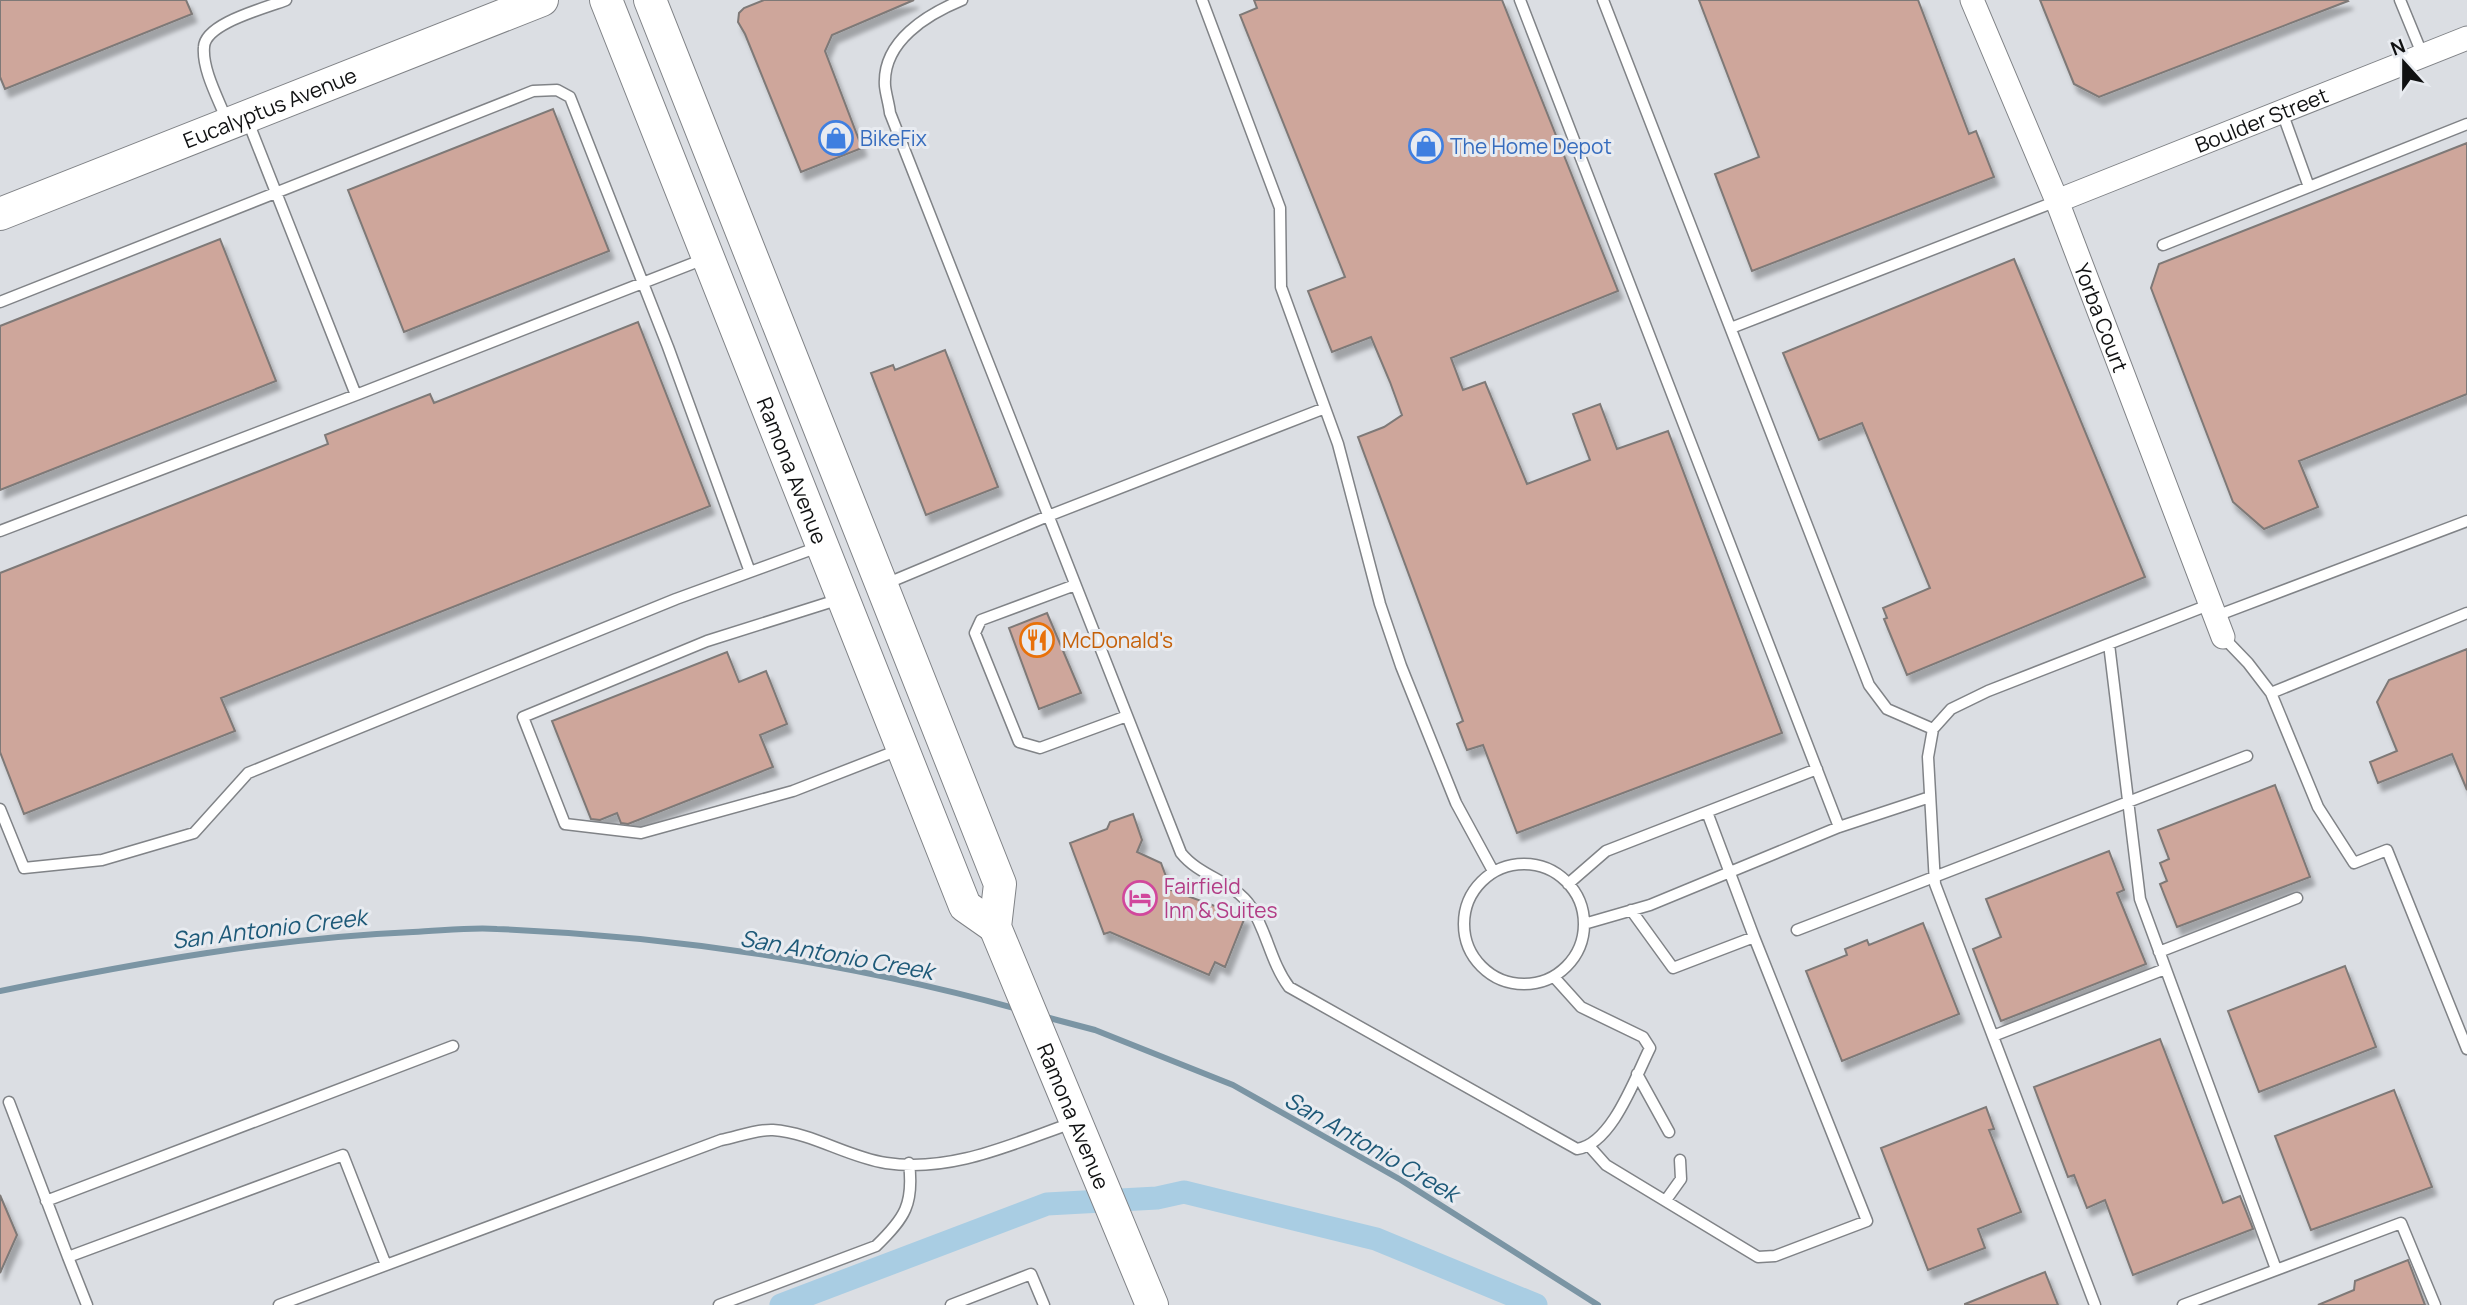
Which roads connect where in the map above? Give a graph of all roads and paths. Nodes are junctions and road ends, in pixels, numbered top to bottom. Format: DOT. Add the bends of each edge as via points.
graph roads {
  1 [pos="286,0"];
  2 [pos="542,0"];
  3 [pos="606,0"];
  4 [pos="650,0"];
  5 [pos="962,0"];
  6 [pos="1202,0"];
  7 [pos="1520,0"];
  8 [pos="1603,0"];
  9 [pos="1972,0"];
  10 [pos="2400,0"];
  11 [pos="2467,38"];
  12 [pos="2423,56"];
  13 [pos="2282,112"];
  14 [pos="237,120"];
  15 [pos="2467,124"];
  16 [pos="2309,187"];
  17 [pos="276,192"];
  18 [pos="2057,201"];
  19 [pos="0,214"];
  20 [pos="2163,245"];
  21 [pos="707,258"];
  22 [pos="643,281"];
  23 [pos="0,302"];
  24 [pos="1731,328"];
  25 [pos="356,395"];
  26 [pos="1325,408"];
  27 [pos="1048,516"];
  28 [pos="2467,521"];
  29 [pos="0,531"];
  30 [pos="822,546"];
  31 [pos="750,572"];
  32 [pos="881,585"];
  33 [pos="1075,585"];
  34 [pos="842,598"];
  35 [pos="2467,613"];
  36 [pos="2216,619"];
  37 [pos="2109,644"];
  38 [pos="2271,693"];
  39 [pos="1127,716"];
  40 [pos="1933,729"];
  41 [pos="902,748"];
  42 [pos="2247,755"];
  43 [pos="1817,769"];
  44 [pos="1930,797"];
  45 [pos="2128,804"];
  46 [pos="0,808"];
  47 [pos="1707,812"];
  48 [pos="1839,827"];
  49 [pos="1493,871"];
  50 [pos="1729,872"];
  51 [pos="1935,879"];
  52 [pos="1568,884"];
  53 [pos="2297,898"];
  54 [pos="1632,910"];
  55 [pos="1584,924"];
  56 [pos="995,927"];
  57 [pos="1797,930"];
  58 [pos="1754,937"];
  59 [pos="2159,952"];
  60 [pos="2165,969"];
  61 [pos="1554,977"];
  62 [pos="1993,1035"];
  63 [pos="453,1046"];
  64 [pos="2467,1049"];
  65 [pos="1637,1074"];
  66 [pos="9,1102"];
  67 [pos="1074,1110"];
  68 [pos="1669,1132"];
  69 [pos="1590,1147"];
  70 [pos="1680,1160"];
  71 [pos="909,1163"];
  72 [pos="1665,1200"];
  73 [pos="46,1201"];
  74 [pos="68,1257"];
  75 [pos="386,1265"];
  76 [pos="2276,1269"];
  77 [pos="87,1305"];
  78 [pos="279,1305"];
  79 [pos="719,1305"];
  80 [pos="951,1305"];
  81 [pos="1044,1305"];
  82 [pos="1152,1305"];
  83 [pos="2095,1305"];
  84 [pos="2183,1305"];
  85 [pos="2435,1305"];
  1 -- 14 [label="lane" via="223,24 206,39 207,67"];
  2 -- 14 [label="main road, Eucalyptus Avenue"];
  3 -- 21 [label="main road, Ramona Avenue"];
  4 -- 32 [label="main road, Ramona Avenue"];
  5 -- 27 [label="lane" via="929,13 908,32 892,55 885,83 890,113"];
  6 -- 26 [label="lane" via="1280,208 1281,287"];
  7 -- 43 [label="lane"];
  8 -- 24 [label="lane"];
  9 -- 18 [label="street, Yorba Court"];
  10 -- 12 [label="lane"];
  11 -- 12 [label="street, Boulder Street"];
  12 -- 13 [label="street, Boulder Street"];
  13 -- 16 [label="lane"];
  13 -- 18 [label="street, Boulder Street"];
  14 -- 17 [label="lane"];
  14 -- 19 [label="main road, Eucalyptus Avenue"];
  15 -- 16 [label="lane"];
  16 -- 20 [label="lane"];
  17 -- 22 [label="lane" via="533,91 557,90 570,97"];
  17 -- 23 [label="lane"];
  17 -- 25 [label="lane"];
  18 -- 24 [label="lane"];
  18 -- 36 [label="street, Yorba Court"];
  21 -- 22 [label="lane"];
  21 -- 30 [label="main road, Ramona Avenue"];
  22 -- 25 [label="lane"];
  22 -- 31 [label="lane"];
  24 -- 40 [label="lane" via="1869,685 1887,709"];
  25 -- 29 [label="lane"];
  26 -- 27 [label="lane"];
  26 -- 49 [label="lane" via="1401,666 1456,803"];
  27 -- 32 [label="lane"];
  27 -- 33 [label="lane"];
  28 -- 36 [label="lane"];
  30 -- 31 [label="lane"];
  30 -- 34 [label="main road, Ramona Avenue"];
  31 -- 46 [label="lane" via="248,773 194,833 102,860 24,868"];
  32 -- 34 [label="main road"];
  32 -- 56 [label="main road, Ramona Avenue" via="1000,884"];
  33 -- 39 [label="lane"];
  33 -- 39 [label="lane" via="981,620 975,633 1020,742 1040,748"];
  34 -- 41 [label="main road, Ramona Avenue"];
  34 -- 41 [label="lane" via="707,641 523,717 565,824 641,833 793,791"];
  35 -- 38 [label="lane"];
  36 -- 37 [label="lane"];
  36 -- 38 [label="lane"];
  37 -- 40 [label="lane" via="1988,691 1951,709"];
  37 -- 45 [label="lane"];
  38 -- 64 [label="lane" via="2319,807 2354,863 2387,850"];
  39 -- 69 [label="lane" via="1181,853 1194,868 1236,890 1251,907 1278,973 1289,987 1577,1149"];
  40 -- 44 [label="lane" via="1928,757"];
  41 -- 56 [label="main road, Ramona Avenue" via="965,906"];
  42 -- 45 [label="lane"];
  43 -- 47 [label="lane"];
  43 -- 48 [label="lane"];
  44 -- 48 [label="lane"];
  44 -- 51 [label="lane"];
  45 -- 51 [label="lane"];
  45 -- 59 [label="lane" via="2140,899"];
  47 -- 50 [label="lane"];
  47 -- 52 [label="lane" via="1606,852"];
  48 -- 50 [label="lane"];
  49 -- 52 [label="lane" via="1516,863 1539,865 1561,875"];
  49 -- 61 [label="lane" via="1475,887 1465,908 1463,932 1471,955 1486,972 1508,983 1532,985"];
  50 -- 54 [label="lane"];
  50 -- 58 [label="lane"];
  51 -- 57 [label="lane"];
  51 -- 62 [label="lane"];
  52 -- 55 [label="lane" via="1577,893"];
  53 -- 59 [label="lane"];
  54 -- 55 [label="lane"];
  54 -- 58 [label="lane" via="1673,968"];
  55 -- 61 [label="lane" via="1583,939 1572,961"];
  56 -- 67 [label="main road, Ramona Avenue"];
  58 -- 72 [label="lane" via="1867,1220 1775,1256 1759,1256"];
  59 -- 60 [label="lane"];
  60 -- 62 [label="lane"];
  60 -- 76 [label="lane"];
  61 -- 65 [label="lane" via="1581,1007 1643,1037 1650,1048"];
  62 -- 83 [label="lane"];
  63 -- 73 [label="lane"];
  65 -- 68 [label="lane"];
  65 -- 69 [label="lane" via="1603,1136"];
  66 -- 73 [label="lane"];
  67 -- 71 [label="lane" via="988,1153 941,1164"];
  67 -- 82 [label="main road, Ramona Avenue"];
  69 -- 72 [label="lane" via="1606,1165"];
  70 -- 72 [label="lane" via="1681,1179"];
  71 -- 75 [label="lane" via="852,1156 815,1139 771,1130 721,1140"];
  71 -- 79 [label="lane" via="912,1193 895,1228 876,1246"];
  73 -- 74 [label="lane"];
  74 -- 75 [label="lane" via="343,1154"];
  74 -- 77 [label="lane"];
  75 -- 78 [label="lane"];
  76 -- 84 [label="lane"];
  76 -- 85 [label="lane" via="2401,1223"];
  80 -- 81 [label="lane" via="1031,1274"];
}
